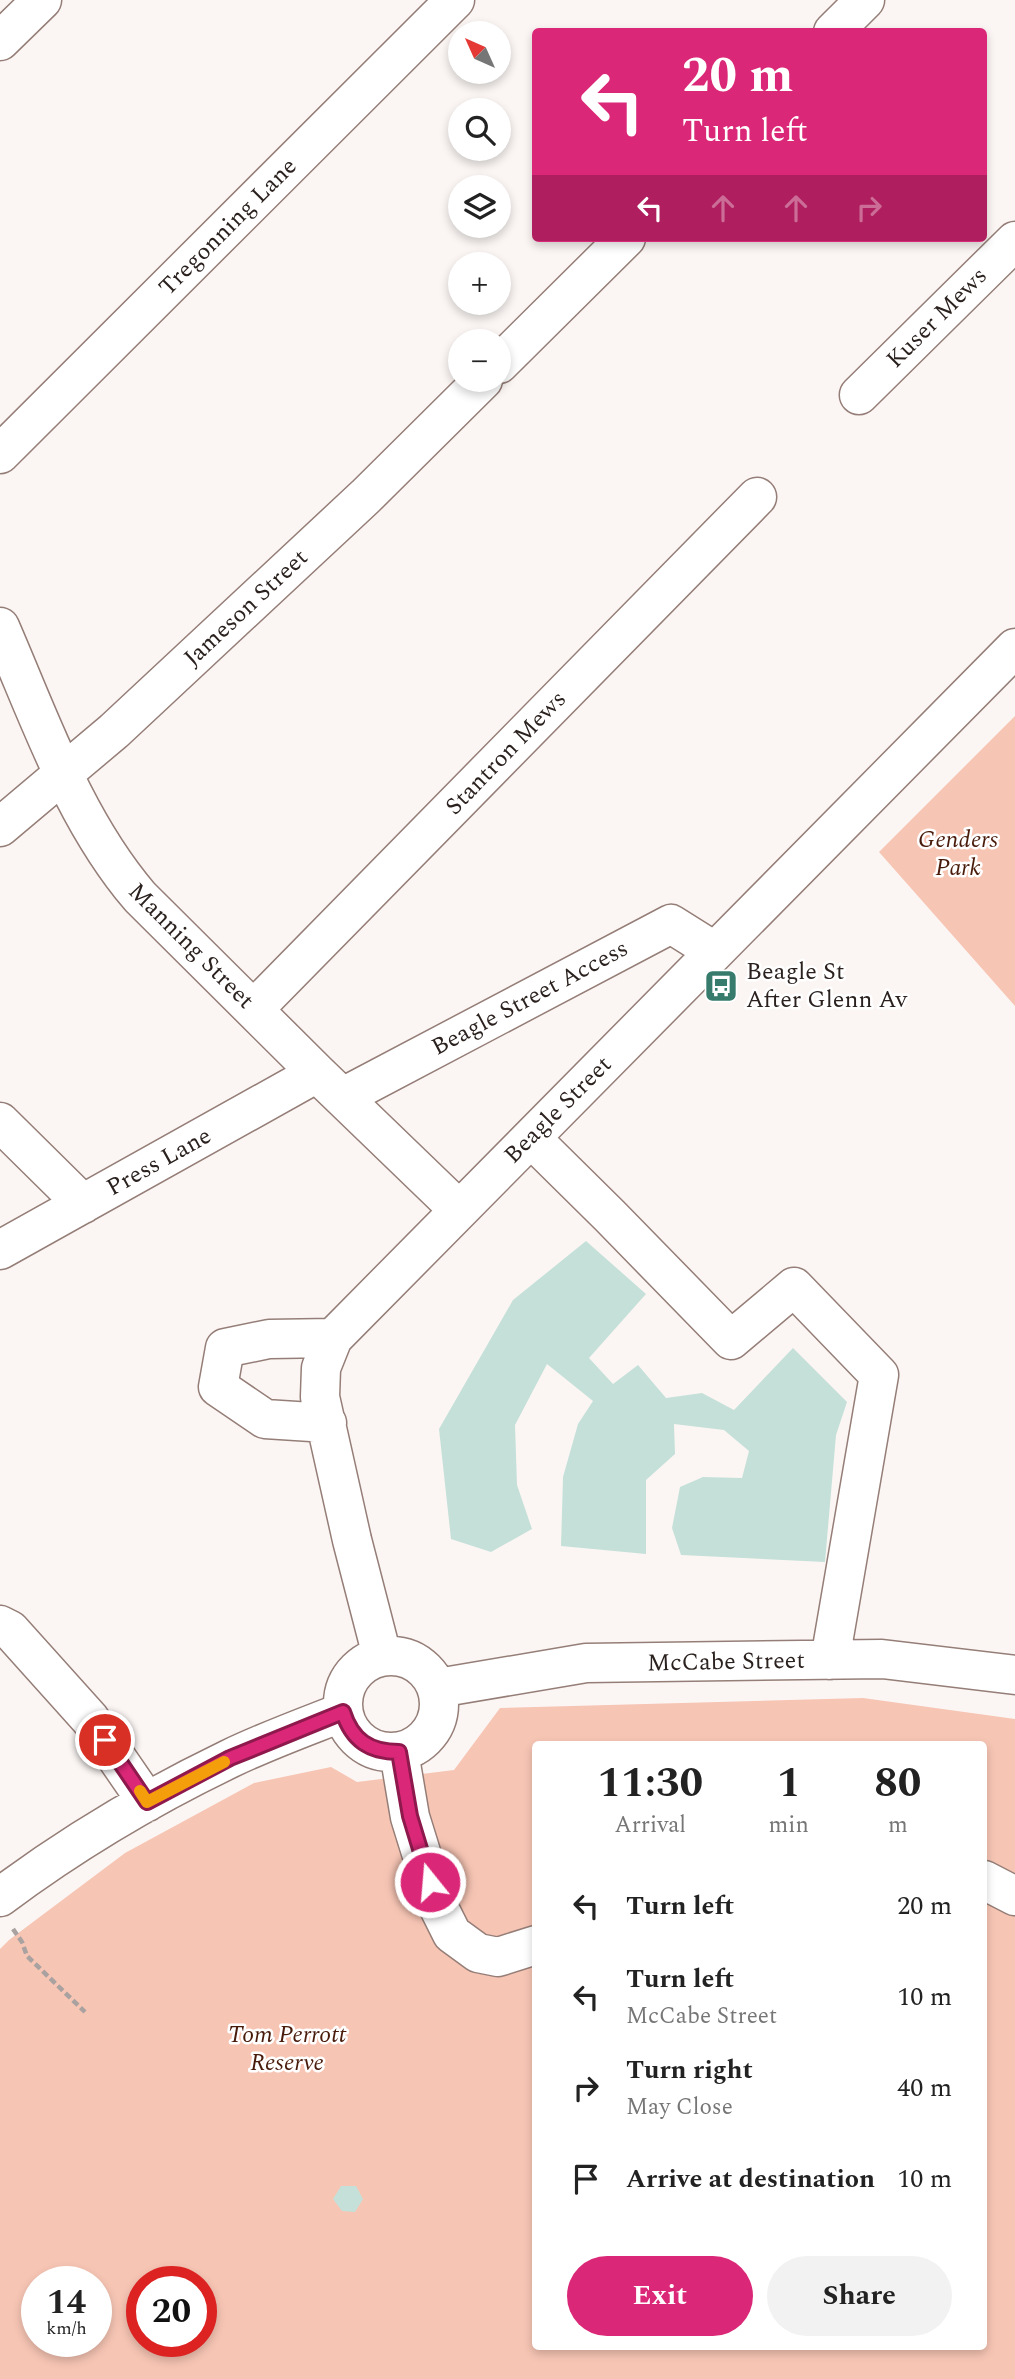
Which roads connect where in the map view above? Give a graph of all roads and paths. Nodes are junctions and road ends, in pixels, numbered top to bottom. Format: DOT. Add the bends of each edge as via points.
graph roads {
  1 [pos="42,0"];
  2 [pos="455,0"];
  3 [pos="865,0"];
  4 [pos="837,28"];
  5 [pos="0,41"];
  6 [pos="1015,241"];
  7 [pos="622,242"];
  8 [pos="511,352"];
  9 [pos="471,392"];
  10 [pos="859,395"];
  11 [pos="0,454"];
  12 [pos="757,497"];
  13 [pos="0,627"];
  14 [pos="1015,648"];
  15 [pos="64,772"];
  16 [pos="0,827"];
  17 [pos="714,951"];
  18 [pos="254,1009"];
  19 [pos="330,1085"];
  20 [pos="0,1122"];
  21 [pos="531,1138"];
  22 [pos="83,1204"];
  23 [pos="459,1210"];
  24 [pos="0,1250"];
  25 [pos="333,1338"];
  26 [pos="327,1423"];
  27 [pos="0,1625"];
  28 [pos="382,1656"];
  29 [pos="830,1660"];
  30 [pos="1015,1675"];
  31 [pos="438,1688"];
  32 [pos="343,1712"];
  33 [pos="399,1752"];
  34 [pos="147,1802"];
  35 [pos="987,1882"];
  36 [pos="1015,1896"];
  37 [pos="3,1908"];
  38 [pos="532,1946"];
  39 [pos="85,2012"];
  1 -- 5 [label="street"];
  2 -- 11 [label="street, Tregonning Lane"];
  3 -- 4 [label="street"];
  6 -- 10 [label="street, Kuser Mews"];
  7 -- 8 [label="street"];
  9 -- 15 [label="street, Jameson Street" via="346,515"];
  12 -- 18 [label="street, Stantron Mews"];
  13 -- 15 [label="street, Manning Street"];
  14 -- 17 [label="street, Beagle Street"];
  15 -- 16 [label="street, Jameson Street"];
  15 -- 18 [label="street, Manning Street" via="117,870"];
  17 -- 19 [label="street, Beagle Street Access" via="671,923"];
  17 -- 21 [label="street, Beagle Street"];
  18 -- 19 [label="street, Manning Street"];
  19 -- 22 [label="street, Press Lane"];
  19 -- 23 [label="street, Manning Street"];
  20 -- 22 [label="street"];
  21 -- 23 [label="street, Beagle Street"];
  21 -- 29 [label="street" via="731,1340 794,1287 879,1375"];
  22 -- 24 [label="street, Press Lane"];
  23 -- 25 [label="street, Beagle Street"];
  25 -- 26 [label="street, Beagle Street" via="321,1368 320,1397"];
  25 -- 26 [label="street" via="269,1339 225,1348 218,1387 265,1419"];
  26 -- 28 [label="street, Beagle Street"];
  27 -- 34 [label="street" via="10,1630 90,1719"];
  28 -- 31 [label="street" via="410,1658 432,1676"];
  28 -- 32 [label="street" via="356,1670 343,1696"];
  29 -- 30 [label="street, McCabe Street" via="882,1659"];
  29 -- 31 [label="street, McCabe Street" via="586,1663"];
  31 -- 33 [label="street" via="440,1705 428,1736"];
  32 -- 33 [label="street" via="356,1739 369,1748"];
  32 -- 34 [label="street" via="230,1758"];
  33 -- 38 [label="street" via="410,1816 437,1904 452,1934 478,1953 498,1957"];
  34 -- 37 [label="street" via="38,1870"];
  35 -- 36 [label="street"];
  37 -- 39 [label="path" via="27,1956"];
}
